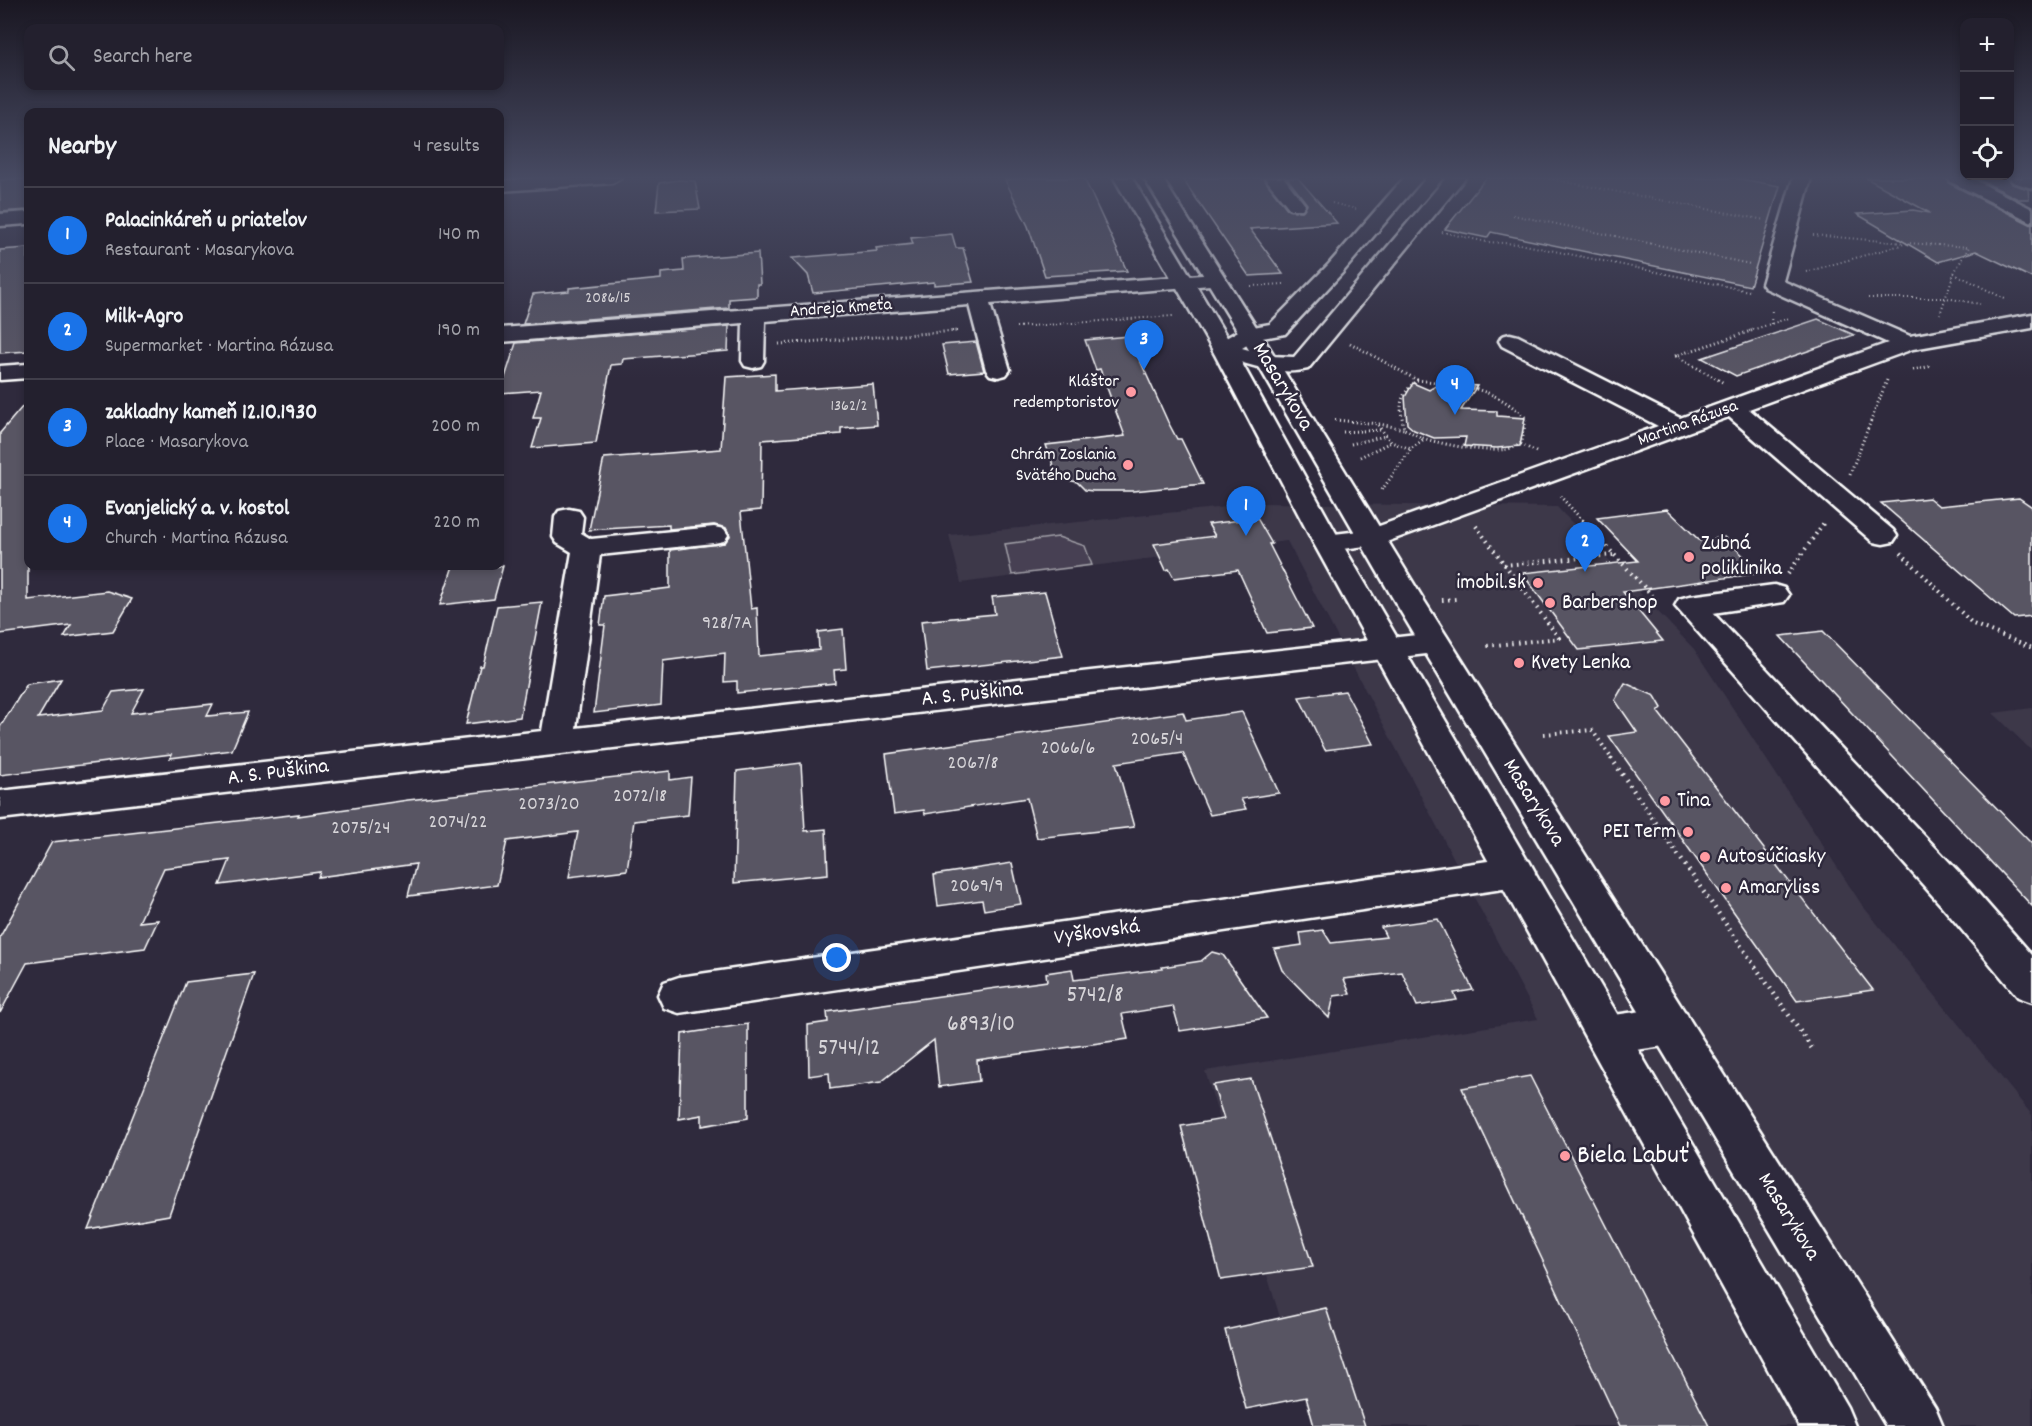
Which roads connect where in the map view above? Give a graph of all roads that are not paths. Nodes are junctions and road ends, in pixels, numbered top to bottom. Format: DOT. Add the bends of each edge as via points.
graph roads {
  1 [pos="1161,245"];
  2 [pos="1193,245"];
  3 [pos="1356,245"];
  4 [pos="1401,245"];
  5 [pos="1783,245"];
  6 [pos="1336,268"];
  7 [pos="1373,277"];
  8 [pos="1215,280"];
  9 [pos="1183,283"];
  10 [pos="978,298"];
  11 [pos="754,315"];
  12 [pos="2022,319"];
  13 [pos="504,335"];
  14 [pos="1510,341"];
  15 [pos="1908,343"];
  16 [pos="1223,349"];
  17 [pos="753,361"];
  18 [pos="1275,363"];
  19 [pos="998,370"];
  20 [pos="16,372"];
  21 [pos="0,393"];
  22 [pos="1733,408"];
  23 [pos="1680,428"];
  24 [pos="569,517"];
  25 [pos="714,535"];
  26 [pos="1883,536"];
  27 [pos="1371,537"];
  28 [pos="1327,542"];
  29 [pos="587,548"];
  30 [pos="1774,595"];
  31 [pos="1435,644"];
  32 [pos="1387,648"];
  33 [pos="557,741"];
  34 [pos="0,805"];
  35 [pos="1516,872"];
  36 [pos="2032,984"];
  37 [pos="679,995"];
  38 [pos="1671,1026"];
  39 [pos="1607,1035"];
  40 [pos="1828,1426"];
  41 [pos="1916,1426"];
  1 -- 9 [label="street, Masarykova"];
  2 -- 8 [label="street, Masarykova"];
  3 -- 6 [label="street"];
  4 -- 7 [label="street"];
  5 -- 15 [label="street" via="1774,278 1824,307"];
  6 -- 7 [label="street"];
  6 -- 18 [label="street" via="1277,329"];
  7 -- 18 [label="street"];
  8 -- 9 [label="street, Andreja Kmeťa"];
  8 -- 18 [label="street, Masarykova"];
  9 -- 10 [label="street, Andreja Kmeťa"];
  9 -- 16 [label="street, Masarykova"];
  10 -- 11 [label="street, Andreja Kmeťa"];
  10 -- 19 [label="street"];
  11 -- 13 [label="street, Andreja Kmeťa"];
  11 -- 17 [label="street"];
  12 -- 15 [label="street, Martina Rázusa"];
  14 -- 23 [label="street"];
  15 -- 22 [label="street, Martina Rázusa"];
  16 -- 18 [label="street"];
  16 -- 18 [label="street"];
  16 -- 28 [label="street, Masarykova"];
  18 -- 27 [label="street, Masarykova"];
  20 -- 21 [label="street"];
  22 -- 23 [label="street, Martina Rázusa"];
  22 -- 26 [label="street" via="1843,492"];
  23 -- 27 [label="street, Martina Rázusa"];
  24 -- 29 [label="street" via="567,537"];
  25 -- 29 [label="street"];
  27 -- 28 [label="street, Martina Rázusa"];
  27 -- 31 [label="street, Masarykova"];
  28 -- 32 [label="street, Masarykova"];
  29 -- 33 [label="street"];
  30 -- 36 [label="street" via="1690,606 1955,894"];
  31 -- 32 [label="street, A. S. Puškina"];
  31 -- 38 [label="street, Masarykova"];
  32 -- 33 [label="street, A. S. Puškina"];
  32 -- 35 [label="street, Masarykova"];
  33 -- 34 [label="street, A. S. Puškina"];
  35 -- 37 [label="street, Vyškovská"];
  35 -- 39 [label="street, Masarykova"];
  38 -- 39 [label="street"];
  38 -- 41 [label="street, Masarykova"];
  39 -- 40 [label="street, Masarykova"];
}
